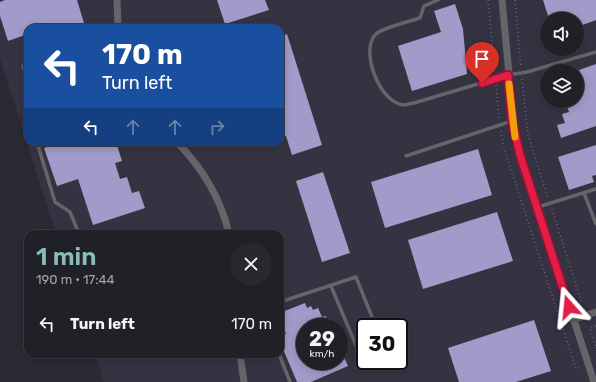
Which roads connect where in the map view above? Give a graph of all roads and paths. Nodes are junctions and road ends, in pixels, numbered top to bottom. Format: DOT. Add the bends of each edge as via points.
graph roads {
  1 [pos="117,0"];
  2 [pos="438,0"];
  3 [pos="502,0"];
  4 [pos="515,0"];
  5 [pos="118,24"];
  6 [pos="596,52"];
  7 [pos="522,73"];
  8 [pos="508,75"];
  9 [pos="512,121"];
  10 [pos="38,146"];
  11 [pos="181,146"];
  12 [pos="406,156"];
  13 [pos="596,189"];
  14 [pos="584,193"];
  15 [pos="550,203"];
  16 [pos="537,207"];
  17 [pos="596,224"];
  18 [pos="77,230"];
  19 [pos="228,230"];
  20 [pos="331,286"];
  21 [pos="284,301"];
  22 [pos="582,304"];
  23 [pos="596,312"];
  24 [pos="372,318"];
  25 [pos="573,320"];
  26 [pos="596,326"];
  27 [pos="356,345"];
  28 [pos="596,346"];
  29 [pos="241,358"];
  30 [pos="281,358"];
  31 [pos="244,382"];
  32 [pos="290,382"];
  33 [pos="594,382"];
  1 -- 5 [label="street"];
  2 -- 8 [label="lane" via="424,6 420,18 382,30 375,35 370,46 371,60 379,87 385,95 394,102 404,105"];
  3 -- 8 [label="street"];
  4 -- 7 [label="path"];
  6 -- 7 [label="lane"];
  7 -- 8 [label="lane"];
  7 -- 15 [label="path" via="528,135"];
  8 -- 9 [label="street"];
  9 -- 12 [label="lane"];
  9 -- 16 [label="street"];
  10 -- 18 [label="lane" via="55,202 70,212"];
  11 -- 19 [label="street" via="209,183 224,214"];
  13 -- 14 [label="lane"];
  14 -- 15 [label="lane"];
  14 -- 17 [label="lane"];
  15 -- 16 [label="lane"];
  15 -- 22 [label="path"];
  16 -- 25 [label="street"];
  20 -- 21 [label="lane"];
  20 -- 24 [label="lane" via="356,277"];
  20 -- 27 [label="lane"];
  23 -- 25 [label="street"];
  25 -- 33 [label="street"];
  26 -- 28 [label="path" via="590,328"];
  29 -- 31 [label="street"];
  30 -- 32 [label="lane"];
}
